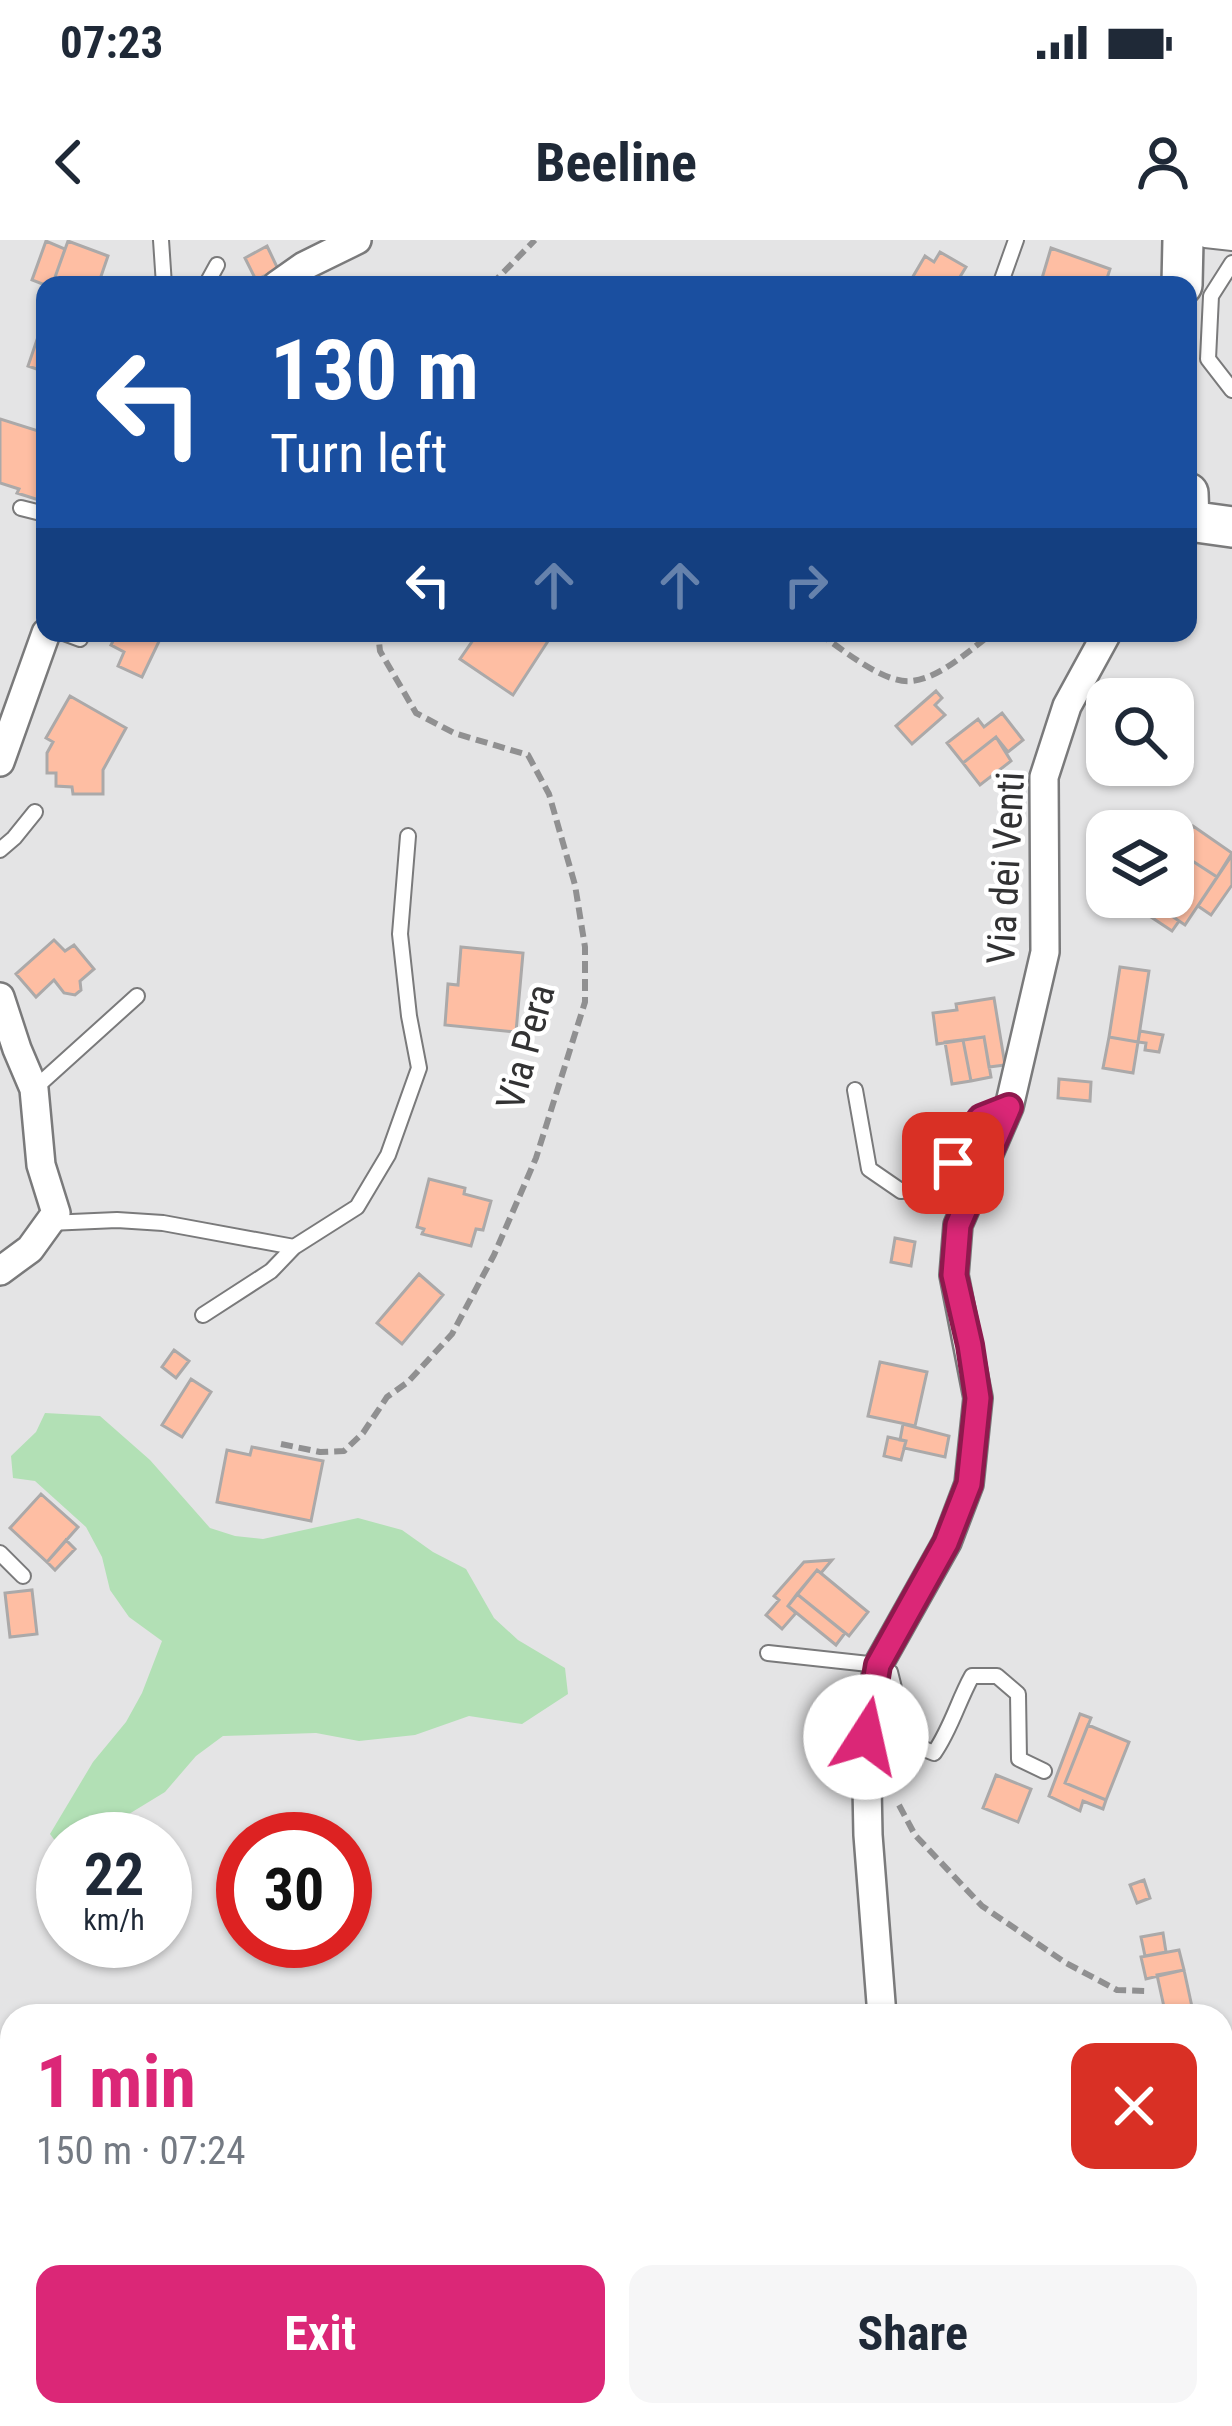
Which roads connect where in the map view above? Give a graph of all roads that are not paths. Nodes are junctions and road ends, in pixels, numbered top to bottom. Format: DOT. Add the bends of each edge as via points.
graph roads {
  1 [pos="161,240"];
  2 [pos="357,240"];
  3 [pos="1016,240"];
  4 [pos="1183,240"];
  5 [pos="1205,240"];
  6 [pos="1232,243"];
  7 [pos="1232,263"];
  8 [pos="217,265"];
  9 [pos="163,276"];
  10 [pos="211,276"];
  11 [pos="290,276"];
  12 [pos="1003,276"];
  13 [pos="1182,276"];
  14 [pos="1232,390"];
  15 [pos="22,508"];
  16 [pos="36,512"];
  17 [pos="1197,523"];
  18 [pos="1232,527"];
  19 [pos="43,642"];
  20 [pos="1103,642"];
  21 [pos="0,762"];
  22 [pos="35,812"];
  23 [pos="408,836"];
  24 [pos="0,850"];
  25 [pos="136,996"];
  26 [pos="0,997"];
  27 [pos="34,1089"];
  28 [pos="855,1090"];
  29 [pos="1009,1107"];
  30 [pos="49,1223"];
  31 [pos="294,1247"];
  32 [pos="0,1271"];
  33 [pos="203,1315"];
  34 [pos="0,1553"];
  35 [pos="23,1576"];
  36 [pos="768,1653"];
  37 [pos="878,1665"];
  38 [pos="1044,1771"];
  39 [pos="881,2004"];
  1 -- 9 [label="lane"];
  2 -- 11 [label="street"];
  3 -- 12 [label="lane"];
  4 -- 13 [label="street"];
  5 -- 6 [label="lane"];
  7 -- 14 [label="lane" via="1211,296 1208,359"];
  8 -- 10 [label="lane"];
  15 -- 16 [label="lane"];
  17 -- 18 [label="street"];
  19 -- 21 [label="street"];
  20 -- 29 [label="street, Via dei Venti" via="1067,706 1044,777 1045,952"];
  22 -- 24 [label="lane"];
  23 -- 31 [label="lane" via="400,934 419,1067 388,1155 357,1207"];
  25 -- 27 [label="lane"];
  26 -- 27 [label="street"];
  27 -- 30 [label="street" via="41,1165 56,1213"];
  28 -- 29 [label="lane" via="869,1169 901,1191 942,1186 981,1118"];
  29 -- 37 [label="street, Via dei Venti" via="958,1225 954,1275 978,1398 969,1484"];
  30 -- 31 [label="lane" via="164,1223"];
  30 -- 32 [label="street"];
  31 -- 33 [label="lane"];
  34 -- 35 [label="lane"];
  36 -- 37 [label="lane"];
  37 -- 38 [label="lane" via="890,1672 914,1744 934,1753 972,1676 997,1676 1018,1694 1019,1759"];
  37 -- 39 [label="street, Via dei Venti" via="866,1737"];
}
